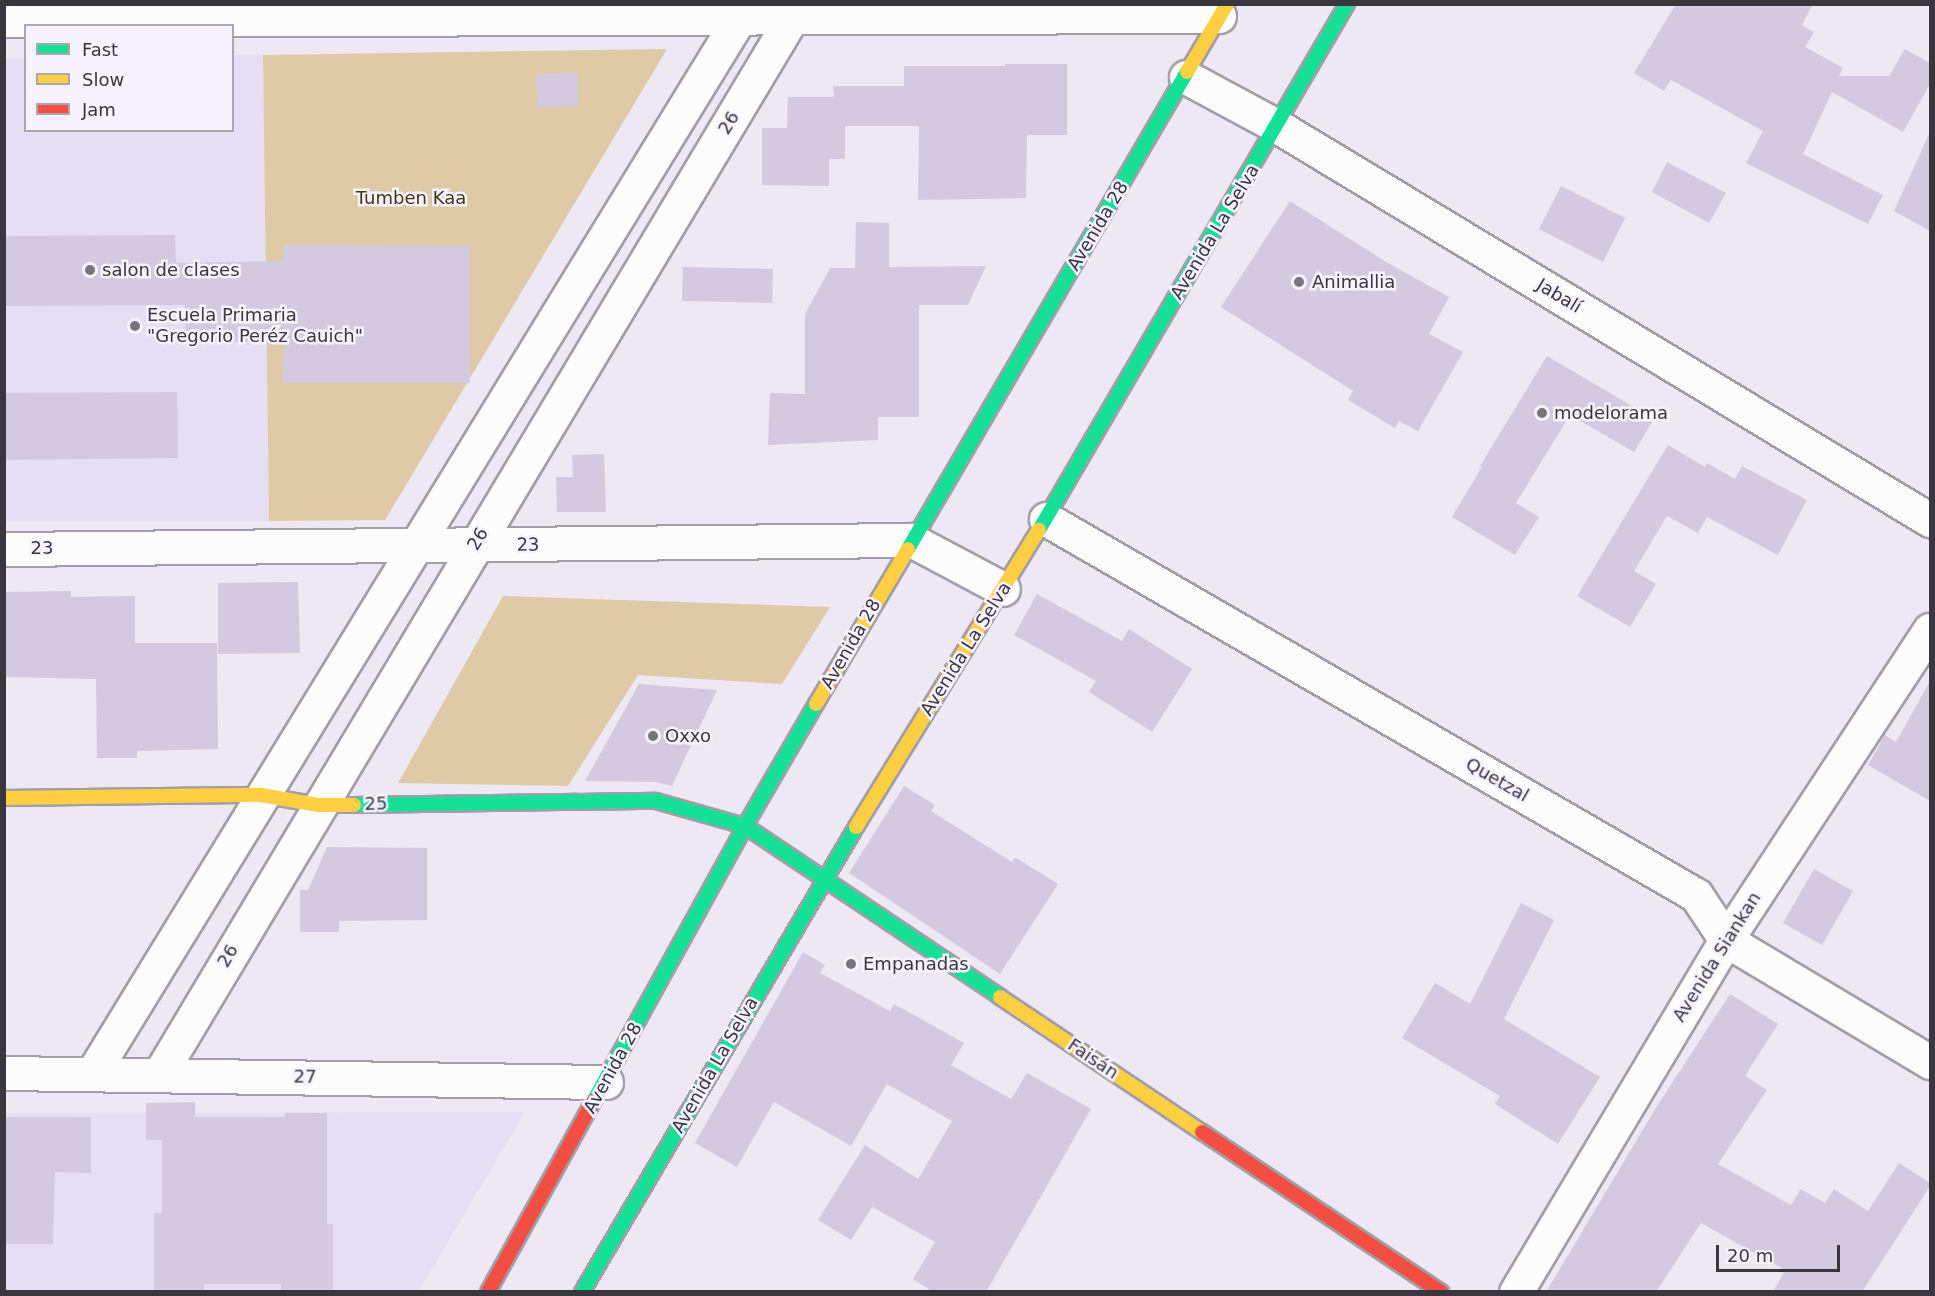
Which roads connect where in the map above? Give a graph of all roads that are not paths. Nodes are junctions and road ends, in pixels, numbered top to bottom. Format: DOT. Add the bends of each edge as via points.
graph roads {
  1 [pos="1347,4"];
  2 [pos="1223,10"];
  3 [pos="744,11"];
  4 [pos="796,11"];
  5 [pos="4,20"];
  6 [pos="1186,77"];
  7 [pos="1277,126"];
  8 [pos="1046,519"];
  9 [pos="1930,520"];
  10 [pos="911,540"];
  11 [pos="415,545"];
  12 [pos="475,545"];
  13 [pos="4,549"];
  14 [pos="1004,590"];
  15 [pos="1930,630"];
  16 [pos="261,795"];
  17 [pos="4,798"];
  18 [pos="319,805"];
  19 [pos="745,826"];
  20 [pos="824,879"];
  21 [pos="1726,940"];
  22 [pos="1930,1062"];
  23 [pos="4,1073"];
  24 [pos="92,1074"];
  25 [pos="159,1075"];
  26 [pos="606,1082"];
  27 [pos="488,1292"];
  28 [pos="582,1292"];
  29 [pos="1441,1292"];
  30 [pos="1516,1292"];
  1 -- 7 [label="street, Avenida La Selva"];
  2 -- 4 [label="street"];
  2 -- 6 [label="street, Avenida 28"];
  3 -- 4 [label="street"];
  3 -- 5 [label="street"];
  3 -- 11 [label="street"];
  4 -- 12 [label="street, 26"];
  6 -- 7 [label="street, Jabalí"];
  6 -- 10 [label="street, Avenida 28"];
  7 -- 8 [label="street, Avenida La Selva"];
  7 -- 9 [label="street, Jabalí"];
  8 -- 14 [label="street, Avenida La Selva"];
  8 -- 21 [label="street, Quetzal" via="1696,895"];
  10 -- 12 [label="street, 23"];
  10 -- 14 [label="street, 23"];
  10 -- 19 [label="street, Avenida 28"];
  11 -- 12 [label="street, 23"];
  11 -- 13 [label="street, 23"];
  11 -- 16 [label="street"];
  12 -- 18 [label="street, 26"];
  14 -- 20 [label="street, Avenida La Selva"];
  15 -- 21 [label="street, Avenida Siankan"];
  16 -- 17 [label="street, 25"];
  16 -- 18 [label="street, 25"];
  16 -- 24 [label="street"];
  18 -- 19 [label="street, 25" via="656,801"];
  18 -- 25 [label="street, 26"];
  19 -- 20 [label="street, Faisán"];
  19 -- 26 [label="street, Avenida 28"];
  20 -- 28 [label="street, Avenida La Selva"];
  20 -- 29 [label="street, Faisán"];
  21 -- 22 [label="street, Quetzal"];
  21 -- 30 [label="street, Avenida Siankan"];
  23 -- 24 [label="street, 27"];
  24 -- 25 [label="street, 27"];
  25 -- 26 [label="street, 27"];
  26 -- 27 [label="street, Avenida 28"];
}
